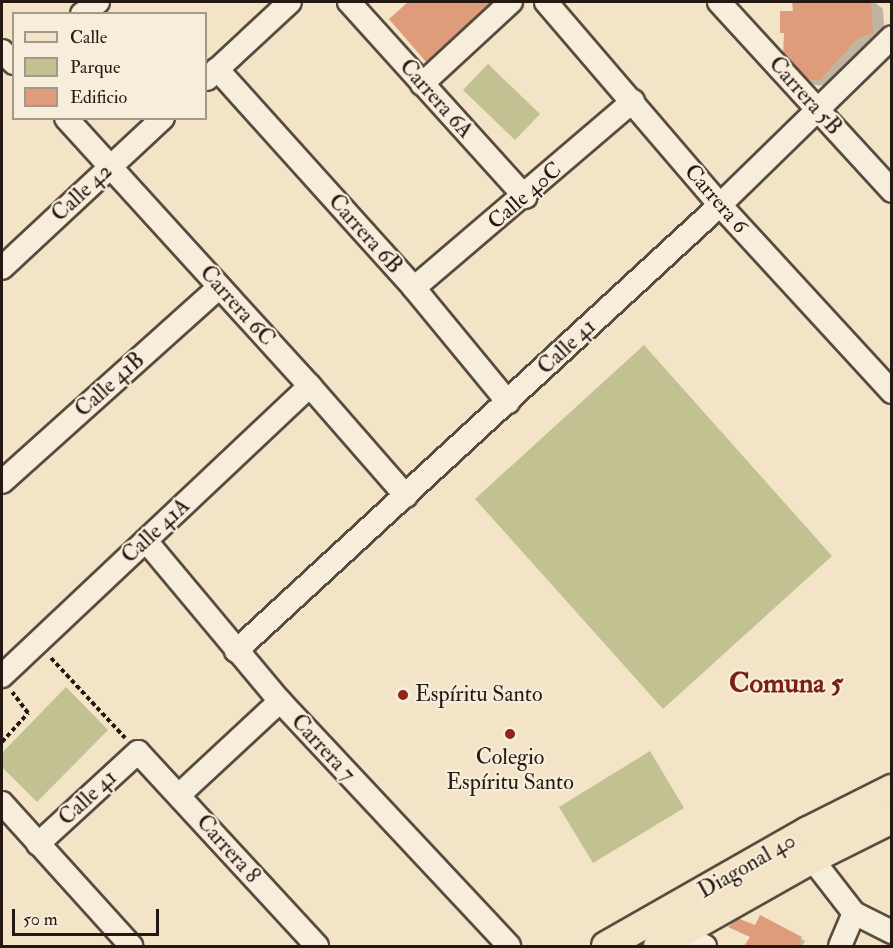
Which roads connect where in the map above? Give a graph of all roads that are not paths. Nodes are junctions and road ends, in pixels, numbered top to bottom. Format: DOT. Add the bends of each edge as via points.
graph roads {
  1 [pos="98,2"];
  2 [pos="290,2"];
  3 [pos="349,2"];
  4 [pos="510,2"];
  5 [pos="546,2"];
  6 [pos="719,2"];
  7 [pos="85,12"];
  8 [pos="891,37"];
  9 [pos="211,74"];
  10 [pos="422,84"];
  11 [pos="633,101"];
  12 [pos="816,108"];
  13 [pos="68,120"];
  14 [pos="161,120"];
  15 [pos="112,166"];
  16 [pos="891,191"];
  17 [pos="525,196"];
  18 [pos="720,205"];
  19 [pos="2,265"];
  20 [pos="219,287"];
  21 [pos="414,288"];
  22 [pos="310,386"];
  23 [pos="891,392"];
  24 [pos="508,402"];
  25 [pos="2,480"];
  26 [pos="406,496"];
  27 [pos="146,541"];
  28 [pos="236,651"];
  29 [pos="5,681"];
  30 [pos="280,701"];
  31 [pos="138,752"];
  32 [pos="891,789"];
  33 [pos="178,795"];
  34 [pos="2,803"];
  35 [pos="891,819"];
  36 [pos="38,844"];
  37 [pos="812,859"];
  38 [pos="855,913"];
  39 [pos="891,932"];
  40 [pos="681,942"];
  41 [pos="131,946"];
  42 [pos="317,946"];
  43 [pos="509,946"];
  44 [pos="606,946"];
  45 [pos="840,946"];
  1 -- 7 [label="street"];
  2 -- 9 [label="street"];
  3 -- 10 [label="street, Carrera 6A"];
  4 -- 10 [label="street"];
  5 -- 11 [label="street, Carrera 6"];
  6 -- 12 [label="street, Carrera 5B"];
  8 -- 12 [label="street, Calle 41"];
  9 -- 21 [label="street, Carrera 6B"];
  10 -- 17 [label="street, Carrera 6A"];
  11 -- 17 [label="street, Calle 40C"];
  11 -- 18 [label="street, Carrera 6"];
  12 -- 16 [label="street, Carrera 5B"];
  12 -- 18 [label="street, Calle 41"];
  13 -- 15 [label="street, Carrera 6C"];
  14 -- 15 [label="street, Calle 42"];
  15 -- 19 [label="street, Calle 42"];
  15 -- 20 [label="street, Carrera 6C"];
  17 -- 21 [label="street, Calle 40C"];
  18 -- 23 [label="street, Carrera 6"];
  18 -- 24 [label="street, Calle 41"];
  20 -- 22 [label="street, Carrera 6C"];
  20 -- 25 [label="street, Calle 41B"];
  21 -- 24 [label="street, Carrera 6B"];
  22 -- 26 [label="street, Carrera 6C"];
  22 -- 27 [label="street, Calle 41A"];
  24 -- 26 [label="street, Calle 41"];
  26 -- 28 [label="street, Calle 41"];
  27 -- 28 [label="street, Carrera 7"];
  27 -- 29 [label="street, Calle 41A" via="36,642"];
  28 -- 30 [label="street, Carrera 7"];
  30 -- 33 [label="street"];
  30 -- 43 [label="street, Carrera 7"];
  31 -- 33 [label="street, Carrera 8"];
  31 -- 36 [label="street, Calle 41"];
  32 -- 44 [label="main road, Diagonal 40" via="808,831"];
  33 -- 42 [label="street, Carrera 8"];
  34 -- 36 [label="street"];
  35 -- 37 [label="main road, Diagonal 40"];
  36 -- 41 [label="street"];
  37 -- 38 [label="street"];
  37 -- 40 [label="main road, Diagonal 40"];
  38 -- 39 [label="street"];
  38 -- 45 [label="street"];
}
